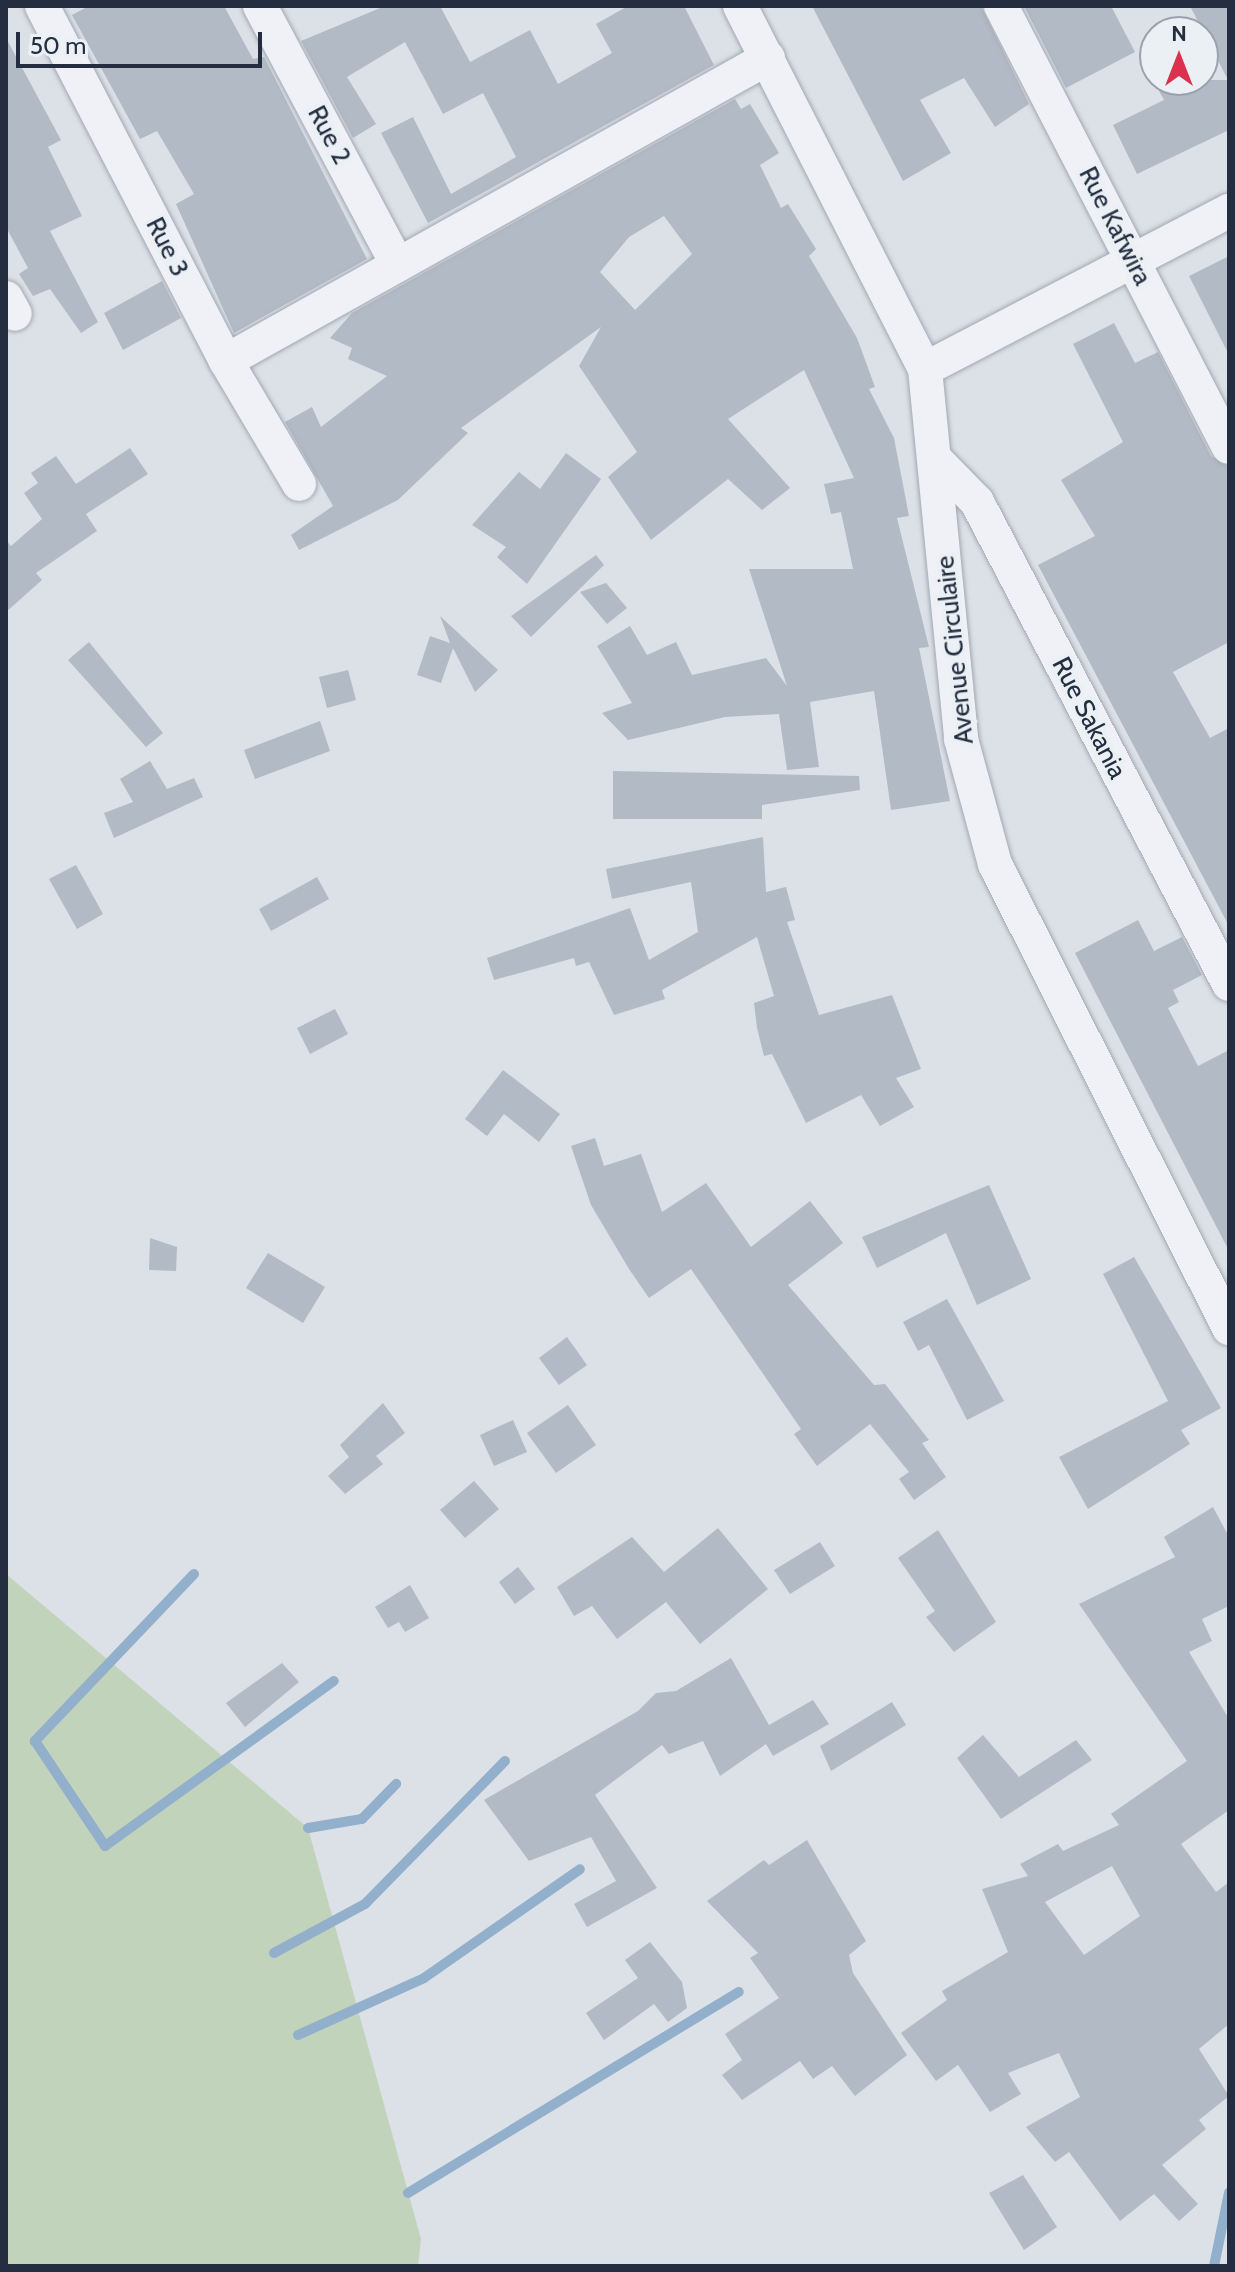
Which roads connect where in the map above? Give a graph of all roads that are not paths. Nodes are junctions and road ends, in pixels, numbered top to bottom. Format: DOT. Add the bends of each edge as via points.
graph roads {
  1 [pos="42,6"];
  2 [pos="260,6"];
  3 [pos="740,6"];
  4 [pos="1001,6"];
  5 [pos="768,58"];
  6 [pos="1229,211"];
  7 [pos="1135,264"];
  8 [pos="398,265"];
  9 [pos="226,361"];
  10 [pos="925,369"];
  11 [pos="1229,447"];
  12 [pos="937,461"];
  13 [pos="299,484"];
  14 [pos="1229,984"];
  15 [pos="1229,1328"];
  1 -- 9 [label="street, Rue 3"];
  2 -- 8 [label="street, Rue 2"];
  3 -- 5 [label="street, Avenue Circulaire"];
  4 -- 7 [label="street, Rue Kafwira"];
  5 -- 8 [label="street"];
  5 -- 10 [label="street, Avenue Circulaire"];
  6 -- 7 [label="street"];
  7 -- 10 [label="street"];
  7 -- 11 [label="street, Rue Kafwira"];
  8 -- 9 [label="street"];
  9 -- 13 [label="street, Rue 3"];
  10 -- 12 [label="street, Avenue Circulaire"];
  12 -- 14 [label="street, Rue Sakania" via="977,502"];
  12 -- 15 [label="street, Avenue Circulaire" via="961,739 995,864"];
}
